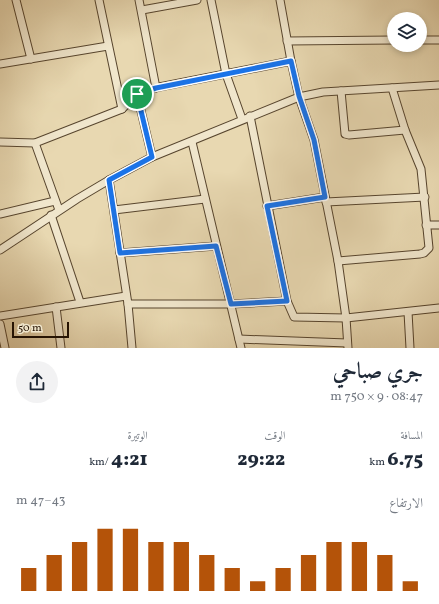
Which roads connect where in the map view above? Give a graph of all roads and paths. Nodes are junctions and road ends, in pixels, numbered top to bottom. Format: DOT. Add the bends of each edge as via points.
graph roads {
  1 [pos="16,0"];
  2 [pos="99,0"];
  3 [pos="139,0"];
  4 [pos="197,0"];
  5 [pos="211,0"];
  6 [pos="280,0"];
  7 [pos="142,10"];
  8 [pos="387,40"];
  9 [pos="427,40"];
  10 [pos="439,40"];
  11 [pos="287,41"];
  12 [pos="108,46"];
  13 [pos="31,59"];
  14 [pos="291,61"];
  15 [pos="0,64"];
  16 [pos="226,74"];
  17 [pos="439,85"];
  18 [pos="156,88"];
  19 [pos="392,88"];
  20 [pos="340,91"];
  21 [pos="137,94"];
  22 [pos="299,96"];
  23 [pos="122,109"];
  24 [pos="250,116"];
  25 [pos="242,119"];
  26 [pos="405,130"];
  27 [pos="0,142"];
  28 [pos="192,142"];
  29 [pos="35,143"];
  30 [pos="152,157"];
  31 [pos="109,180"];
  32 [pos="424,197"];
  33 [pos="205,199"];
  34 [pos="326,200"];
  35 [pos="55,201"];
  36 [pos="267,206"];
  37 [pos="59,210"];
  38 [pos="114,210"];
  39 [pos="0,214"];
  40 [pos="51,215"];
  41 [pos="426,225"];
  42 [pos="439,225"];
  43 [pos="216,246"];
  44 [pos="0,250"];
  45 [pos="120,253"];
  46 [pos="338,262"];
  47 [pos="126,296"];
  48 [pos="287,301"];
  49 [pos="80,302"];
  50 [pos="128,304"];
  51 [pos="231,304"];
  52 [pos="56,307"];
  53 [pos="439,308"];
  54 [pos="408,312"];
  55 [pos="0,316"];
  56 [pos="346,318"];
  57 [pos="0,324"];
  58 [pos="239,339"];
  59 [pos="347,345"];
  60 [pos="5,348"];
  61 [pos="61,348"];
  62 [pos="132,348"];
  63 [pos="241,348"];
  64 [pos="410,348"];
  1 -- 13 [label="street"];
  2 -- 12 [label="street"];
  3 -- 7 [label="street"];
  4 -- 7 [label="street"];
  5 -- 16 [label="street"];
  6 -- 11 [label="street"];
  7 -- 18 [label="street"];
  8 -- 11 [label="street"];
  9 -- 10 [label="street"];
  11 -- 14 [label="street"];
  12 -- 13 [label="street"];
  12 -- 23 [label="street"];
  13 -- 15 [label="street"];
  14 -- 16 [label="street"];
  14 -- 22 [label="street"];
  16 -- 18 [label="street"];
  16 -- 25 [label="street"];
  17 -- 19 [label="street"];
  18 -- 21 [label="street"];
  19 -- 20 [label="street"];
  19 -- 26 [label="street"];
  20 -- 22 [label="street"];
  20 -- 26 [label="street" via="345,134"];
  21 -- 23 [label="street"];
  21 -- 30 [label="street"];
  22 -- 24 [label="street"];
  22 -- 34 [label="street" via="314,140"];
  23 -- 29 [label="street"];
  24 -- 25 [label="street"];
  24 -- 36 [label="street"];
  25 -- 28 [label="street"];
  26 -- 32 [label="street" via="421,169"];
  27 -- 29 [label="street"];
  28 -- 30 [label="street"];
  28 -- 33 [label="street"];
  29 -- 35 [label="street"];
  30 -- 31 [label="street"];
  31 -- 37 [label="street"];
  31 -- 38 [label="street"];
  32 -- 34 [label="street"];
  32 -- 41 [label="street"];
  33 -- 38 [label="street"];
  33 -- 43 [label="street"];
  34 -- 36 [label="street"];
  34 -- 46 [label="street"];
  35 -- 37 [label="street"];
  35 -- 39 [label="street"];
  36 -- 48 [label="street"];
  37 -- 40 [label="street"];
  38 -- 45 [label="street"];
  40 -- 44 [label="street"];
  40 -- 49 [label="street"];
  41 -- 42 [label="street"];
  41 -- 46 [label="street" via="428,248 424,253"];
  43 -- 45 [label="street"];
  43 -- 51 [label="street"];
  45 -- 47 [label="street"];
  46 -- 56 [label="street"];
  47 -- 49 [label="street"];
  47 -- 50 [label="street"];
  48 -- 51 [label="street"];
  48 -- 56 [label="street" via="294,317"];
  49 -- 52 [label="street"];
  50 -- 51 [label="street"];
  50 -- 62 [label="street"];
  51 -- 58 [label="street"];
  52 -- 55 [label="street"];
  52 -- 61 [label="street"];
  53 -- 54 [label="street"];
  54 -- 56 [label="street"];
  54 -- 64 [label="street"];
  56 -- 59 [label="street"];
  57 -- 60 [label="street"];
  58 -- 59 [label="street"];
  58 -- 63 [label="street"];
}
